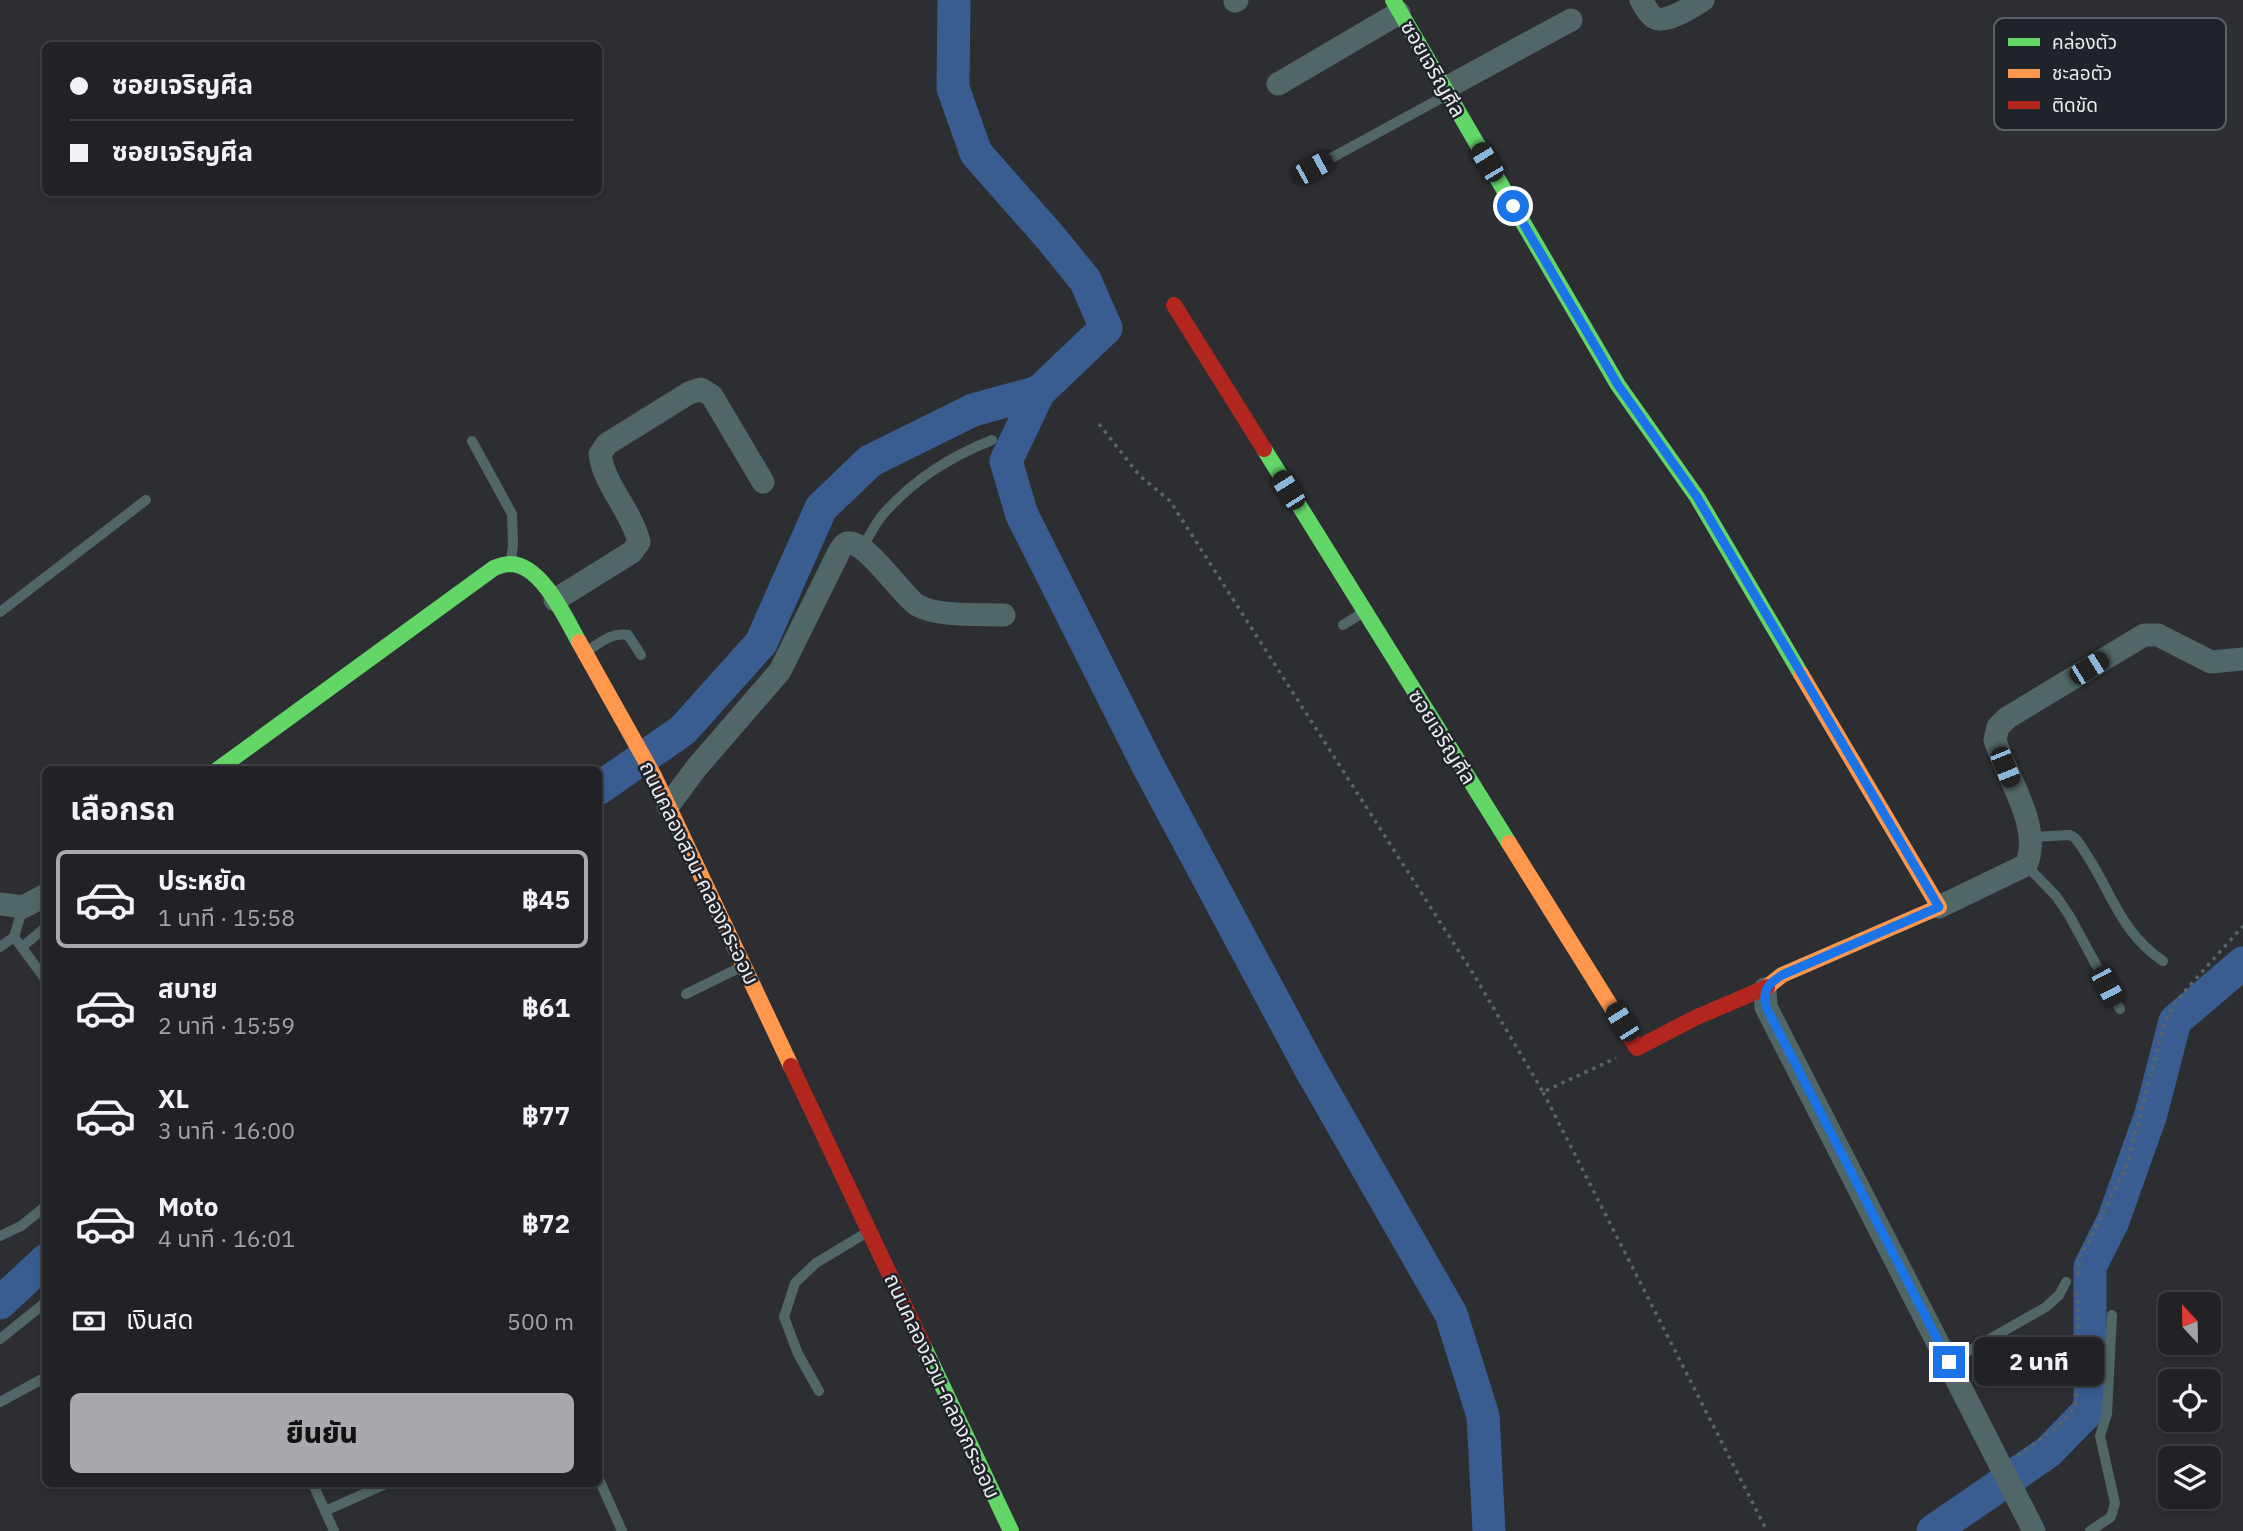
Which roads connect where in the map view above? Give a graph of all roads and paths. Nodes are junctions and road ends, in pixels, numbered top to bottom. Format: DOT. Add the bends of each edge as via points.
graph roads {
  1 [pos="1642,0"];
  2 [pos="1703,0"];
  3 [pos="1396,6"];
  4 [pos="1571,20"];
  5 [pos="1278,84"];
  6 [pos="1446,92"];
  7 [pos="1313,168"];
  8 [pos="1174,305"];
  9 [pos="1099,424"];
  10 [pos="992,440"];
  11 [pos="472,441"];
  12 [pos="763,482"];
  13 [pos="146,500"];
  14 [pos="862,548"];
  15 [pos="510,564"];
  16 [pos="555,600"];
  17 [pos="1364,611"];
  18 [pos="0,612"];
  19 [pos="1004,615"];
  20 [pos="1343,625"];
  21 [pos="585,652"];
  22 [pos="641,655"];
  23 [pos="2243,659"];
  24 [pos="222,766"];
  25 [pos="668,806"];
  26 [pos="2031,837"];
  27 [pos="2026,865"];
  28 [pos="42,897"];
  29 [pos="0,904"];
  30 [pos="1939,907"];
  31 [pos="23,908"];
  32 [pos="2243,926"];
  33 [pos="42,930"];
  34 [pos="14,937"];
  35 [pos="0,947"];
  36 [pos="22,947"];
  37 [pos="2163,961"];
  38 [pos="743,965"];
  39 [pos="42,974"];
  40 [pos="1765,989"];
  41 [pos="686,994"];
  42 [pos="2119,1009"];
  43 [pos="1637,1048"];
  44 [pos="1543,1092"];
  45 [pos="42,1209"];
  46 [pos="869,1231"];
  47 [pos="0,1236"];
  48 [pos="2066,1282"];
  49 [pos="42,1305"];
  50 [pos="2112,1315"];
  51 [pos="0,1339"];
  52 [pos="1949,1362"];
  53 [pos="42,1379"];
  54 [pos="819,1391"];
  55 [pos="0,1402"];
  56 [pos="2005,1474"];
  57 [pos="602,1486"];
  58 [pos="314,1487"];
  59 [pos="379,1487"];
  60 [pos="325,1511"];
  61 [pos="334,1531"];
  62 [pos="622,1531"];
  63 [pos="1011,1531"];
  64 [pos="1767,1531"];
  65 [pos="2034,1531"];
  66 [pos="2090,1531"];
  1 -- 2 [label="street" via="1658,20"];
  3 -- 5 [label="street"];
  3 -- 6 [label="street, ซอยเจริญศีล"];
  4 -- 6 [label="street"];
  6 -- 7 [label="lane"];
  6 -- 30 [label="street, ซอยเจริญศีล" via="1618,385 1697,497"];
  8 -- 17 [label="street, ซอยเจริญศีล"];
  9 -- 44 [label="path" via="1139,475 1170,501 1474,975"];
  10 -- 14 [label="lane" via="925,474 883,513"];
  11 -- 15 [label="lane" via="512,514"];
  12 -- 16 [label="street" via="712,396 701,389 689,393 607,444 600,454 602,468 634,524 639,542 632,552"];
  13 -- 18 [label="lane"];
  14 -- 19 [label="street" via="925,609"];
  14 -- 25 [label="street" via="852,542 844,545 780,671"];
  15 -- 16 [label="street, ถนนคลองสวน-คลองกระออม" via="540,581"];
  15 -- 24 [label="street" via="471,583"];
  16 -- 21 [label="street, ถนนคลองสวน-คลองกระออม"];
  17 -- 20 [label="lane"];
  17 -- 43 [label="street, ซอยเจริญศีล"];
  21 -- 22 [label="lane" via="621,634 628,635"];
  21 -- 25 [label="street, ถนนคลองสวน-คลองกระออม"];
  23 -- 26 [label="street" via="2211,662 2158,635 2144,635 2007,718 1994,740"];
  25 -- 38 [label="street, ถนนคลองสวน-คลองกระออม"];
  26 -- 27 [label="street"];
  26 -- 37 [label="lane" via="2075,838 2125,925"];
  27 -- 30 [label="street"];
  27 -- 42 [label="lane" via="2069,915"];
  28 -- 31 [label="street"];
  29 -- 31 [label="street"];
  30 -- 40 [label="street" via="1782,975"];
  31 -- 34 [label="lane"];
  32 -- 56 [label="path" via="2172,1008 2164,1024 2126,1168 2080,1257 2079,1368 2073,1409"];
  33 -- 36 [label="lane"];
  34 -- 35 [label="lane"];
  34 -- 36 [label="lane"];
  36 -- 39 [label="lane"];
  38 -- 41 [label="lane"];
  38 -- 46 [label="street, ถนนคลองสวน-คลองกระออม"];
  40 -- 43 [label="street"];
  40 -- 52 [label="street" via="1766,1007"];
  43 -- 44 [label="path"];
  44 -- 64 [label="path"];
  45 -- 47 [label="lane"];
  46 -- 54 [label="lane" via="816,1263 795,1283 784,1317"];
  46 -- 63 [label="street, ถนนคลองสวน-คลองกระออม"];
  48 -- 52 [label="lane" via="2046,1307"];
  49 -- 51 [label="lane"];
  50 -- 66 [label="lane" via="2107,1414 2100,1436 2115,1503 2111,1517"];
  52 -- 56 [label="street"];
  53 -- 55 [label="lane"];
  56 -- 65 [label="street"];
  57 -- 62 [label="lane"];
  58 -- 60 [label="lane"];
  59 -- 60 [label="lane"];
  60 -- 61 [label="lane"];
}
